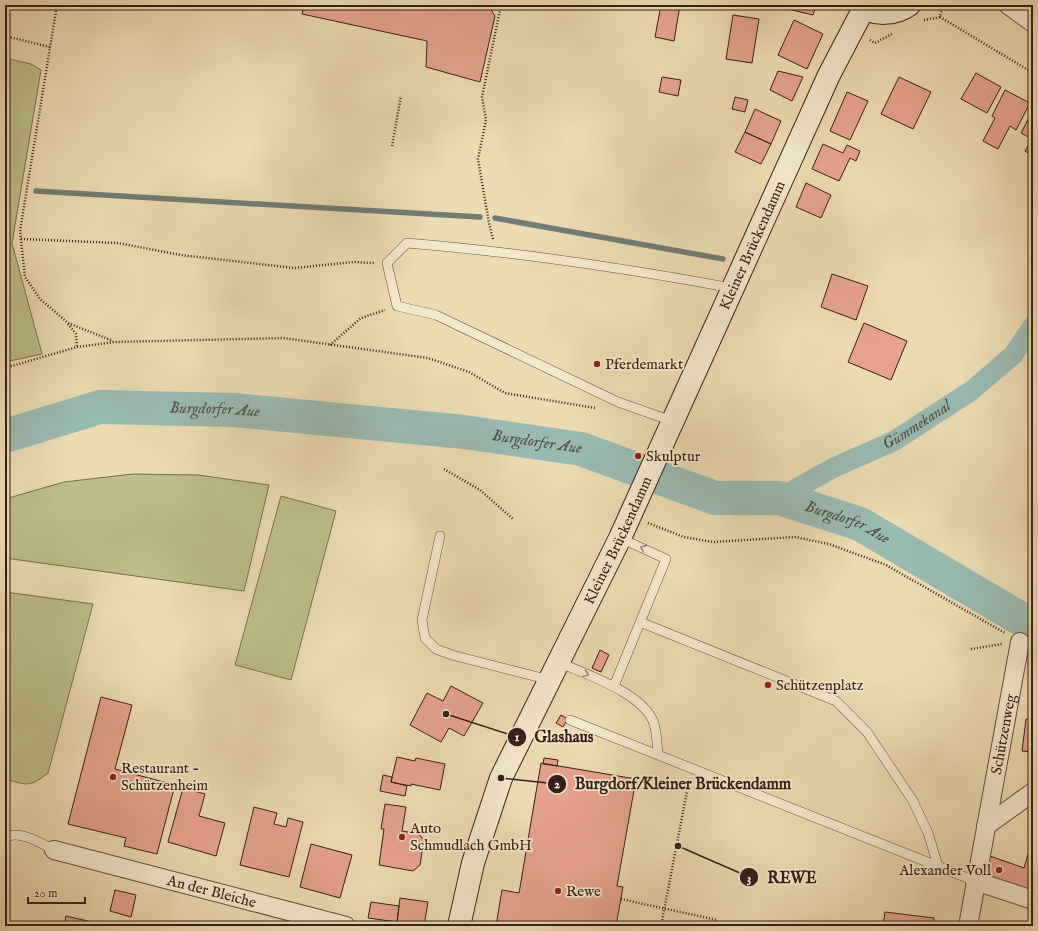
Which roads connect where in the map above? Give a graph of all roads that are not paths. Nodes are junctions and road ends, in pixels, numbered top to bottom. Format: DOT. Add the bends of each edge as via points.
graph roads {
  1 [pos="909,5"];
  2 [pos="1008,5"];
  3 [pos="862,7"];
  4 [pos="1033,23"];
  5 [pos="732,288"];
  6 [pos="672,421"];
  7 [pos="440,536"];
  8 [pos="620,538"];
  9 [pos="640,622"];
  10 [pos="1020,642"];
  11 [pos="554,671"];
  12 [pos="614,686"];
  13 [pos="570,720"];
  14 [pos="658,754"];
  15 [pos="1033,792"];
  16 [pos="986,826"];
  17 [pos="5,837"];
  18 [pos="54,850"];
  19 [pos="938,866"];
  20 [pos="975,881"];
  21 [pos="1033,900"];
  22 [pos="346,926"];
  23 [pos="459,926"];
  24 [pos="968,926"];
  1 -- 3 [label="main road" via="895,12 884,13"];
  2 -- 4 [label="street"];
  3 -- 5 [label="main road, Kleiner Brückendamm"];
  5 -- 6 [label="main road, Kleiner Brückendamm"];
  5 -- 6 [label="lane" via="497,251 407,243 387,263 397,306 436,316 618,402"];
  6 -- 8 [label="main road, Kleiner Brückendamm"];
  7 -- 11 [label="lane" via="422,620 425,638 436,650 452,655"];
  9 -- 8 [label="lane, one-way" via="666,559"];
  8 -- 11 [label="main road, Kleiner Brückendamm"];
  9 -- 12 [label="lane"];
  9 -- 19 [label="lane" via="836,701 867,732 913,801 928,833"];
  10 -- 16 [label="street, Schützenweg"];
  11 -- 12 [label="lane, one-way"];
  11 -- 23 [label="main road, Kleiner Brückendamm" via="501,778 473,863"];
  12 -- 14 [label="lane" via="643,706 654,723"];
  13 -- 14 [label="lane"];
  14 -- 19 [label="lane"];
  15 -- 16 [label="street"];
  16 -- 20 [label="street, Schützenweg"];
  17 -- 18 [label="lane" via="12,834 32,839"];
  18 -- 22 [label="street, An der Bleiche"];
  19 -- 20 [label="lane"];
  20 -- 21 [label="street"];
  20 -- 24 [label="street, Schützenweg"];
}
